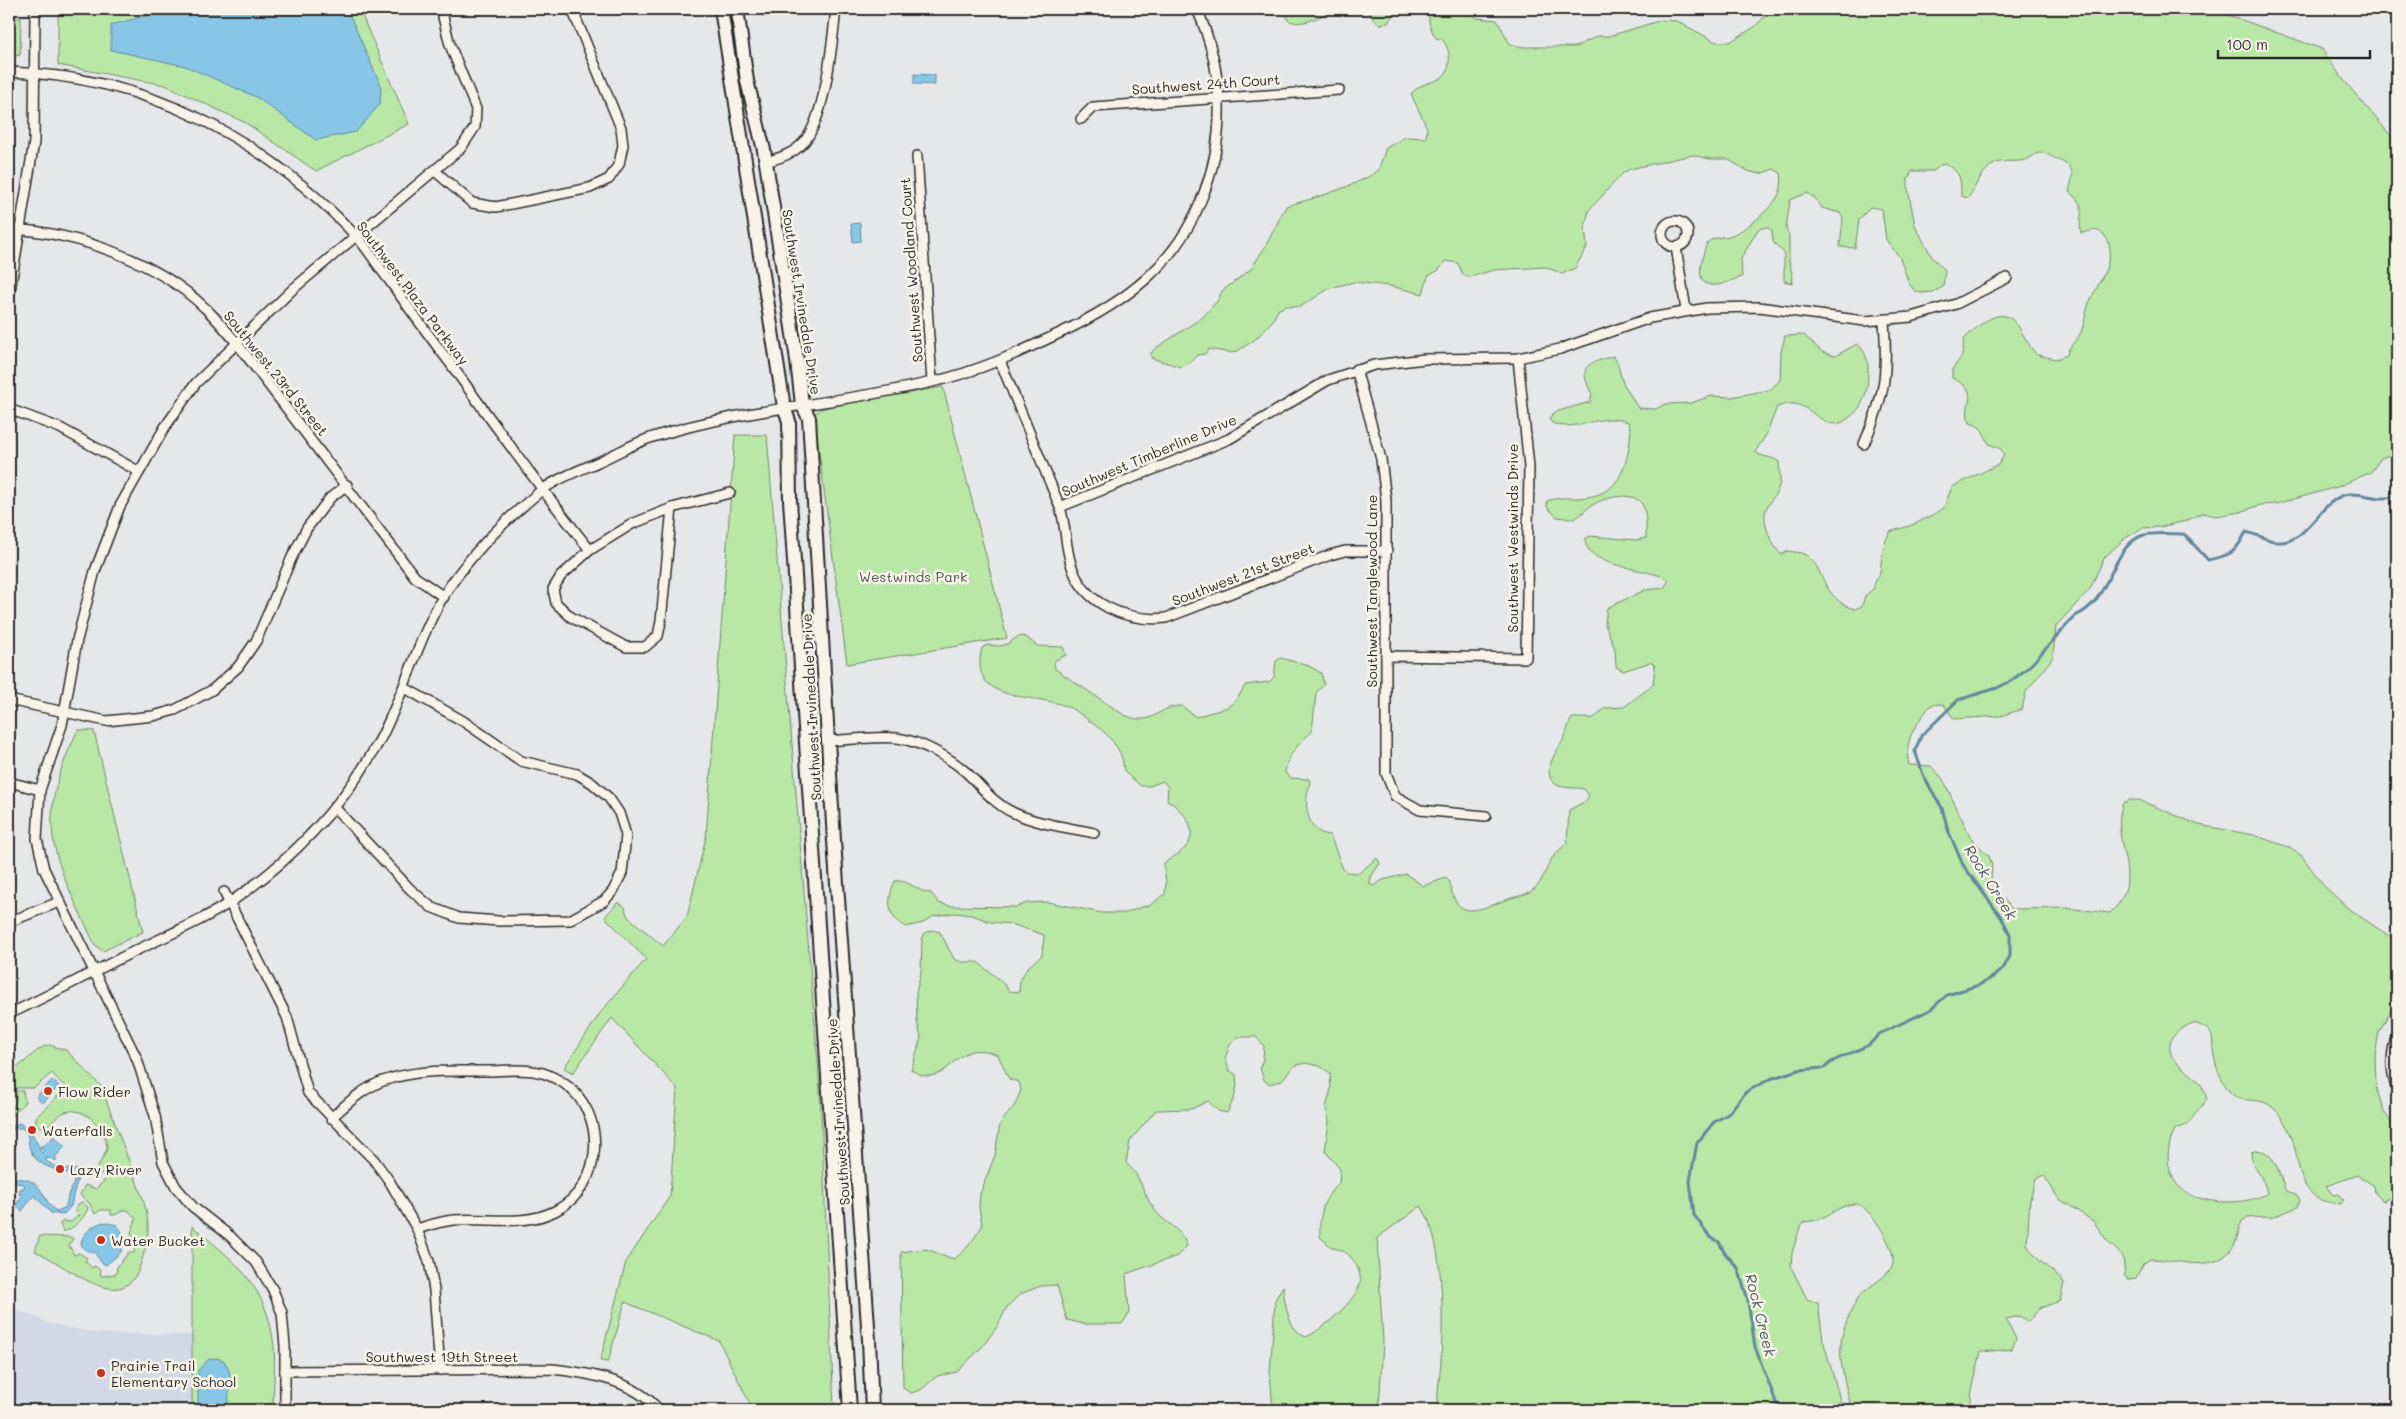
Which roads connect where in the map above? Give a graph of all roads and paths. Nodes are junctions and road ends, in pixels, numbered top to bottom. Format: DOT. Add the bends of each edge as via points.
graph roads {
  1 [pos="36,9"];
  2 [pos="445,9"];
  3 [pos="572,9"];
  4 [pos="721,9"];
  5 [pos="738,9"];
  6 [pos="836,9"];
  7 [pos="1197,9"];
  8 [pos="9,72"];
  9 [pos="35,73"];
  10 [pos="1339,90"];
  11 [pos="1219,96"];
  12 [pos="1081,118"];
  13 [pos="917,156"];
  14 [pos="766,162"];
  15 [pos="435,171"];
  16 [pos="9,229"];
  17 [pos="19,229"];
  18 [pos="357,237"];
  19 [pos="1676,247"];
  20 [pos="2007,278"];
  21 [pos="9,297"];
  22 [pos="1686,310"];
  23 [pos="1884,321"];
  24 [pos="236,342"];
  25 [pos="1518,358"];
  26 [pos="1000,361"];
  27 [pos="1356,369"];
  28 [pos="932,382"];
  29 [pos="802,404"];
  30 [pos="784,407"];
  31 [pos="9,409"];
  32 [pos="1864,444"];
  33 [pos="138,471"];
  34 [pos="347,486"];
  35 [pos="541,490"];
  36 [pos="730,493"];
  37 [pos="1060,507"];
  38 [pos="672,508"];
  39 [pos="590,550"];
  40 [pos="1387,551"];
  41 [pos="444,596"];
  42 [pos="1386,656"];
  43 [pos="405,688"];
  44 [pos="9,700"];
  45 [pos="65,711"];
  46 [pos="828,742"];
  47 [pos="9,782"];
  48 [pos="40,790"];
  49 [pos="335,808"];
  50 [pos="1486,816"];
  51 [pos="1094,833"];
  52 [pos="224,892"];
  53 [pos="59,902"];
  54 [pos="230,902"];
  55 [pos="9,922"];
  56 [pos="842,954"];
  57 [pos="821,955"];
  58 [pos="93,972"];
  59 [pos="9,1014"];
  60 [pos="2397,1034"];
  61 [pos="2397,1090"];
  62 [pos="331,1118"];
  63 [pos="417,1229"];
  64 [pos="440,1370"];
  65 [pos="285,1371"];
  66 [pos="285,1410"];
  67 [pos="659,1410"];
  68 [pos="850,1410"];
  69 [pos="872,1410"];
  1 -- 9 [label="street"];
  2 -- 15 [label="street" via="443,18 450,45 476,109 475,127 466,141"];
  3 -- 15 [label="street" via="621,128 623,144 619,164 608,179 590,188 496,207 472,203"];
  4 -- 30 [label="main road, Southwest Irvinedale Drive"];
  5 -- 14 [label="main road, Southwest Irvinedale Drive" via="747,81"];
  6 -- 14 [label="street" via="815,123 798,149"];
  7 -- 11 [label="street" via="1212,50"];
  8 -- 9 [label="street, Southwest Plaza Parkway"];
  9 -- 17 [label="street" via="34,142"];
  9 -- 18 [label="street, Southwest Plaza Parkway" via="130,90 178,107 242,140 301,184"];
  10 -- 11 [label="street, Southwest 24th Court"];
  11 -- 12 [label="street, Southwest 24th Court" via="1093,106"];
  11 -- 26 [label="street" via="1219,126 1211,174 1191,222 1164,261 1143,283 1109,308"];
  13 -- 28 [label="street, Southwest Woodland Court"];
  14 -- 29 [label="main road, Southwest Irvinedale Drive"];
  15 -- 18 [label="street"];
  16 -- 17 [label="street, Southwest 23rd Street"];
  17 -- 21 [label="street"];
  17 -- 24 [label="street, Southwest 23rd Street" via="95,245 146,267 181,288 204,307"];
  18 -- 24 [label="street" via="292,289"];
  18 -- 35 [label="street, Southwest Plaza Parkway"];
  19 -- 22 [label="street"];
  20 -- 23 [label="street, Southwest Timberline Drive" via="1934,312"];
  22 -- 23 [label="street, Southwest Timberline Drive" via="1759,307 1840,319"];
  22 -- 25 [label="street, Southwest Timberline Drive" via="1622,326 1560,350"];
  23 -- 32 [label="street" via="1884,386"];
  24 -- 33 [label="street" via="196,384"];
  24 -- 34 [label="street, Southwest 23rd Street"];
  25 -- 27 [label="street, Southwest Timberline Drive" via="1398,361"];
  25 -- 42 [label="street, Southwest Westwinds Drive" via="1529,467 1526,658"];
  26 -- 28 [label="street"];
  26 -- 37 [label="street, Southwest 21st Street"];
  27 -- 37 [label="street, Southwest Timberline Drive" via="1307,390 1229,439"];
  27 -- 40 [label="street, Southwest Tanglewood Lane" via="1383,470"];
  28 -- 29 [label="street"];
  29 -- 30 [label="street"];
  29 -- 46 [label="main road, Southwest Irvinedale Drive" via="809,418"];
  30 -- 35 [label="street" via="650,438"];
  30 -- 57 [label="main road, Southwest Irvinedale Drive" via="789,421 790,500"];
  31 -- 33 [label="street" via="60,428"];
  33 -- 45 [label="street" via="120,506 95,572 77,640"];
  34 -- 41 [label="street, Southwest 23rd Street" via="415,577"];
  34 -- 45 [label="street" via="326,502 307,528 256,641 238,668 212,690 175,710 153,716 106,721"];
  35 -- 39 [label="street, Southwest Plaza Parkway"];
  35 -- 41 [label="street" via="468,562"];
  36 -- 38 [label="street"];
  37 -- 40 [label="street, Southwest 21st Street" via="1072,566 1079,580 1110,609 1138,618 1166,618 1183,613 1330,555 1345,551"];
  38 -- 39 [label="street" via="632,524"];
  38 -- 39 [label="street" via="661,621 658,636 645,647 626,647 571,617 556,603 554,589 561,576"];
  40 -- 42 [label="street, Southwest Tanglewood Lane"];
  41 -- 43 [label="street"];
  42 -- 50 [label="street, Southwest Tanglewood Lane" via="1384,759 1395,796 1420,810"];
  43 -- 49 [label="street" via="378,743"];
  43 -- 49 [label="street" via="463,721 521,760 577,774 609,798 619,813 626,835 622,873 613,891 604,901 570,920 459,918 431,907 410,889"];
  44 -- 45 [label="street"];
  45 -- 48 [label="street"];
  46 -- 51 [label="street" via="887,738 913,742 964,771 996,803 1012,812 1034,821"];
  46 -- 56 [label="main road, Southwest Irvinedale Drive"];
  47 -- 48 [label="street"];
  48 -- 53 [label="street" via="37,839 44,869"];
  49 -- 54 [label="street" via="286,859"];
  52 -- 54 [label="street"];
  53 -- 55 [label="street"];
  53 -- 58 [label="street"];
  54 -- 58 [label="street"];
  54 -- 62 [label="street" via="287,1017 308,1093"];
  56 -- 57 [label="main road"];
  56 -- 69 [label="main road, Southwest Irvinedale Drive"];
  57 -- 68 [label="main road, Southwest Irvinedale Drive"];
  58 -- 59 [label="street"];
  58 -- 65 [label="street" via="137,1060 155,1116 163,1162 176,1187 193,1208 230,1236 256,1262 273,1290 282,1313"];
  60 -- 61 [label="street" via="2392,1051 2392,1074"];
  62 -- 63 [label="street" via="374,1160"];
  62 -- 63 [label="street" via="347,1101 382,1081 435,1071 539,1072 563,1083 583,1103 595,1135 595,1151 588,1179 565,1206 538,1219 454,1220"];
  63 -- 64 [label="street" via="429,1261 434,1290"];
  64 -- 65 [label="street, Southwest 19th Street"];
  64 -- 67 [label="street, Southwest 19th Street" via="552,1370 599,1376 638,1394"];
  65 -- 66 [label="street"];
}
